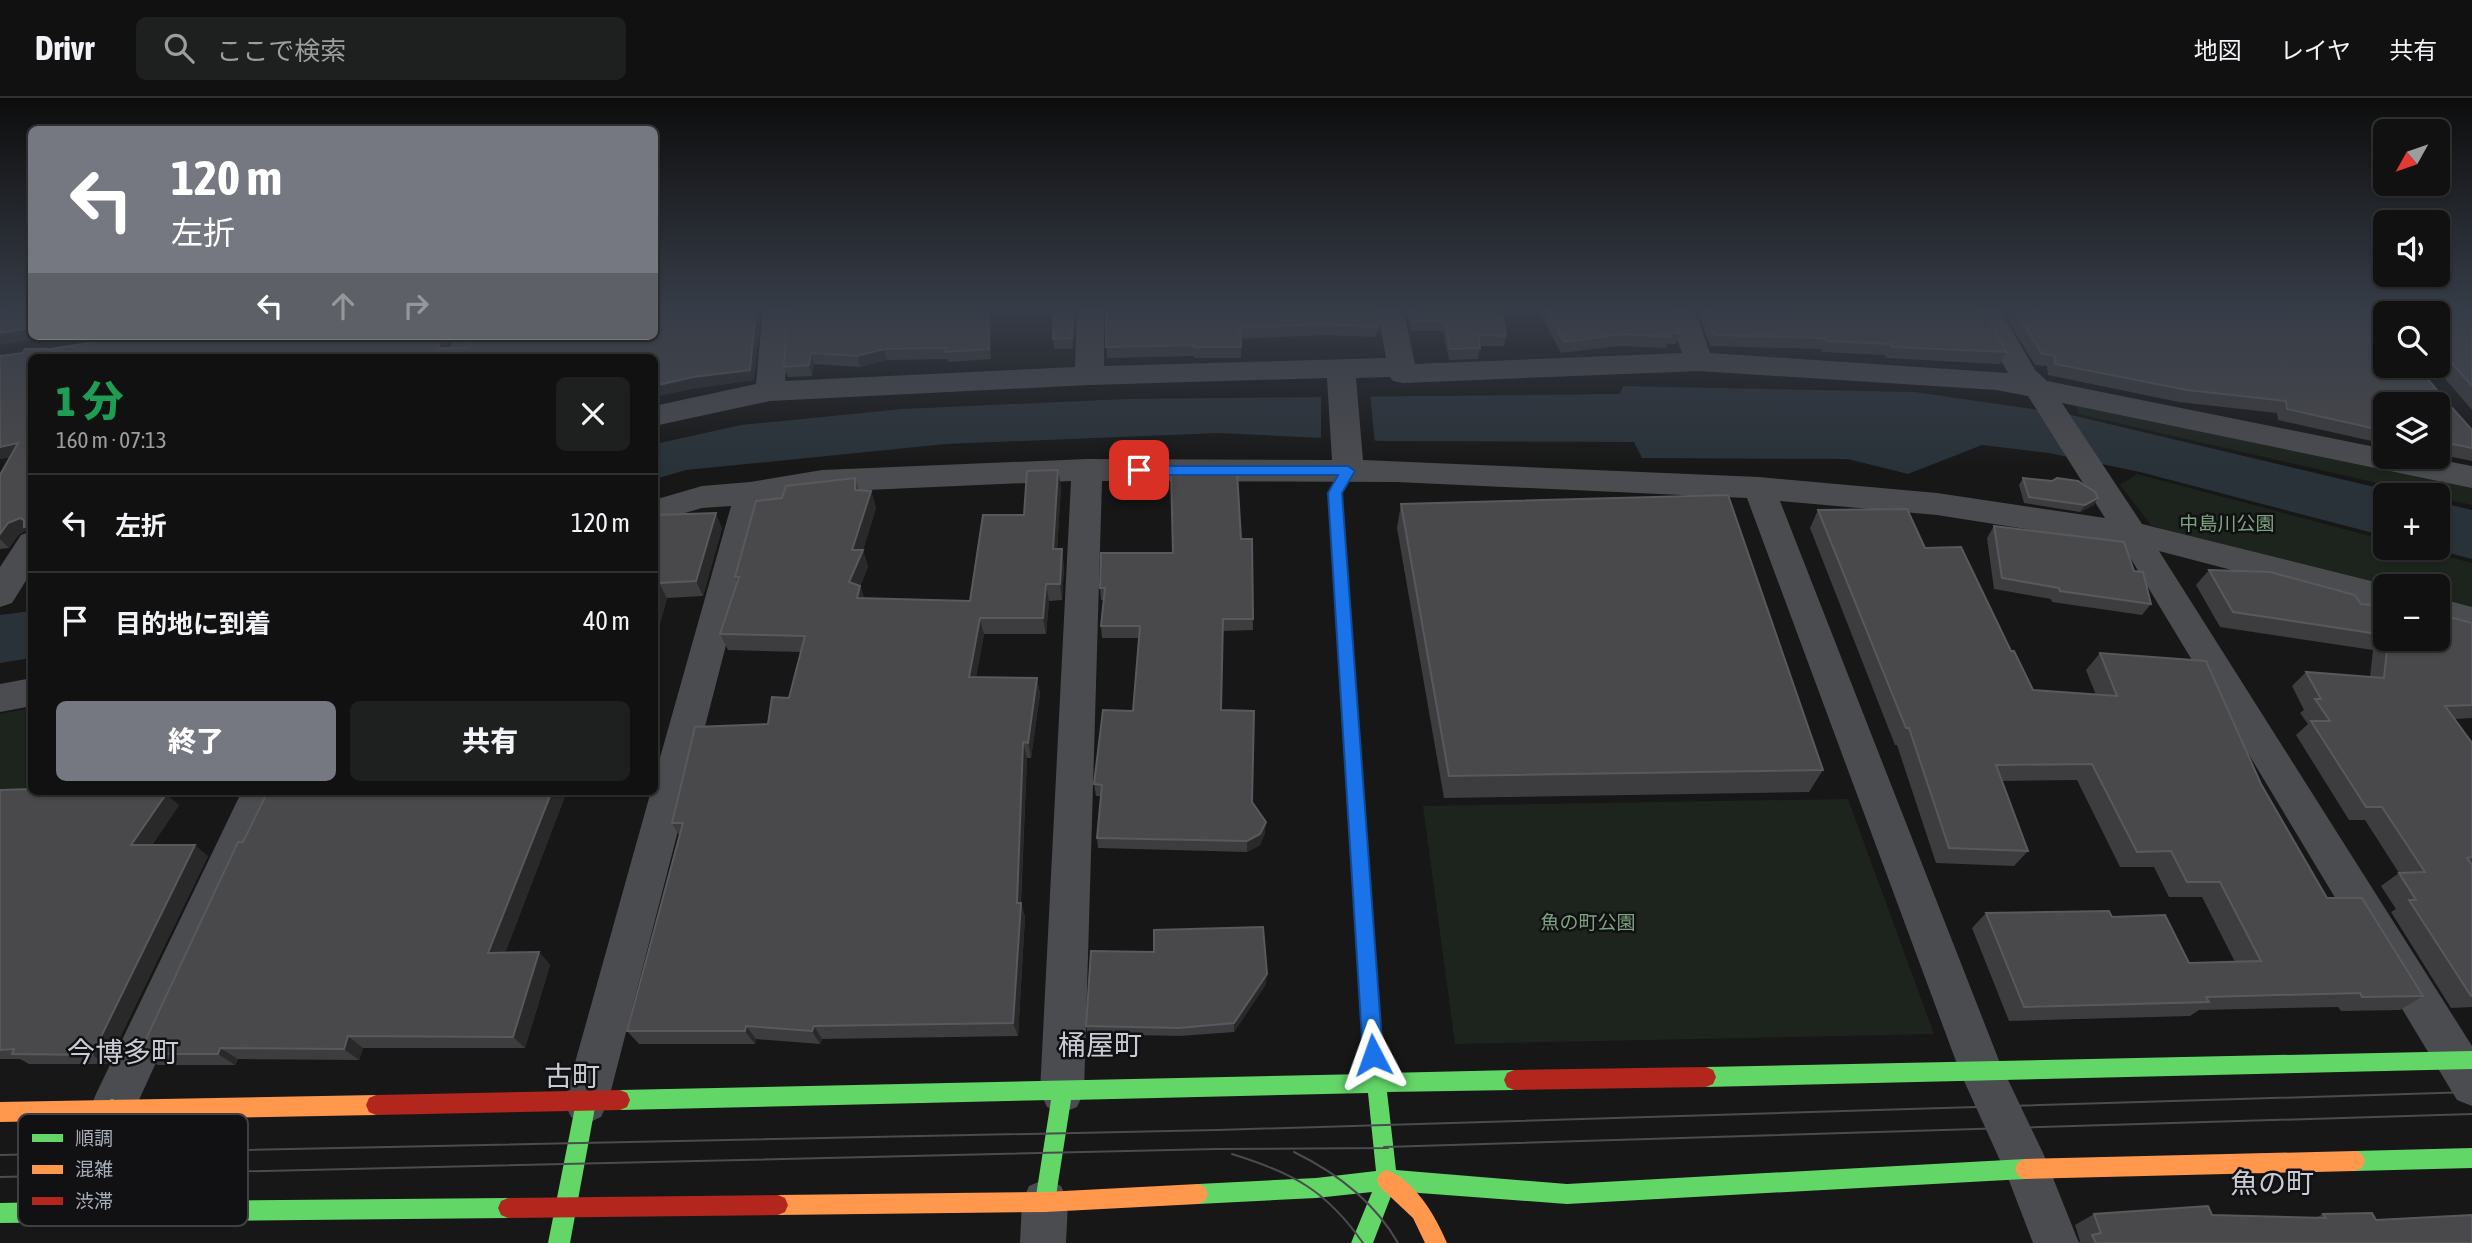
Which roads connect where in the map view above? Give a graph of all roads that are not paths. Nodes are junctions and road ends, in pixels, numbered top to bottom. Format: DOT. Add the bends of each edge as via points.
graph roads {
  1 [pos="771,361"];
  2 [pos="1089,361"];
  3 [pos="1400,361"];
  4 [pos="2016,361"];
  5 [pos="1699,362"];
  6 [pos="1401,367"];
  7 [pos="1341,368"];
  8 [pos="1089,376"];
  9 [pos="770,391"];
  10 [pos="2043,398"];
  11 [pos="658,415"];
  12 [pos="1087,470"];
  13 [pos="1348,471"];
  14 [pos="2472,477"];
  15 [pos="1759,488"];
  16 [pos="750,493"];
  17 [pos="658,510"];
  18 [pos="2132,534"];
  19 [pos="2373,594"];
  20 [pos="2450,614"];
  21 [pos="2472,620"];
  22 [pos="28,693"];
  23 [pos="0,698"];
  24 [pos="259,795"];
  25 [pos="2467,1069"];
  26 [pos="1982,1072"];
  27 [pos="1375,1082"];
  28 [pos="1062,1092"];
  29 [pos="586,1102"];
  30 [pos="112,1109"];
  31 [pos="0,1112"];
  32 [pos="109,1114"];
  33 [pos="2472,1158"];
  34 [pos="2027,1169"];
  35 [pos="1387,1180"];
  36 [pos="567,1207"];
  37 [pos="0,1213"];
  38 [pos="18,1219"];
  39 [pos="248,1219"];
  40 [pos="1044,1222"];
  41 [pos="71,1226"];
  42 [pos="45,1227"];
  43 [pos="559,1243"];
  44 [pos="1362,1243"];
  45 [pos="1436,1243"];
  46 [pos="2056,1243"];
  1 -- 9 [label="street"];
  2 -- 8 [label="street"];
  3 -- 6 [label="street"];
  4 -- 10 [label="street"];
  5 -- 6 [label="street" via="1403,374"];
  5 -- 10 [label="street" via="1996,380"];
  6 -- 7 [label="street"];
  7 -- 8 [label="street"];
  7 -- 13 [label="street"];
  8 -- 9 [label="street"];
  9 -- 11 [label="street"];
  10 -- 14 [label="street"];
  10 -- 18 [label="street"];
  12 -- 13 [label="street"];
  12 -- 16 [label="street" via="822,481"];
  12 -- 28 [label="street"];
  13 -- 15 [label="street"];
  13 -- 27 [label="street" via="1335,493"];
  15 -- 18 [label="street" via="1937,504"];
  15 -- 26 [label="street"];
  16 -- 17 [label="street" via="702,497"];
  16 -- 29 [label="street"];
  18 -- 19 [label="street"];
  18 -- 25 [label="street"];
  20 -- 21 [label="street"];
  22 -- 23 [label="street"];
  24 -- 30 [label="street"];
  25 -- 26 [label="street"];
  26 -- 27 [label="street"];
  26 -- 34 [label="street"];
  27 -- 28 [label="street"];
  27 -- 35 [label="street"];
  28 -- 29 [label="street"];
  28 -- 40 [label="street"];
  29 -- 30 [label="street"];
  29 -- 36 [label="street"];
  30 -- 31 [label="street"];
  30 -- 32 [label="street"];
  33 -- 34 [label="street"];
  34 -- 35 [label="street" via="1567,1194"];
  34 -- 46 [label="street"];
  35 -- 40 [label="street"];
  35 -- 44 [label="street"];
  35 -- 45 [label="street" via="1420,1211"];
  36 -- 39 [label="street"];
  36 -- 40 [label="street"];
  36 -- 43 [label="street"];
  37 -- 38 [label="street"];
  41 -- 42 [label="street"];
}
